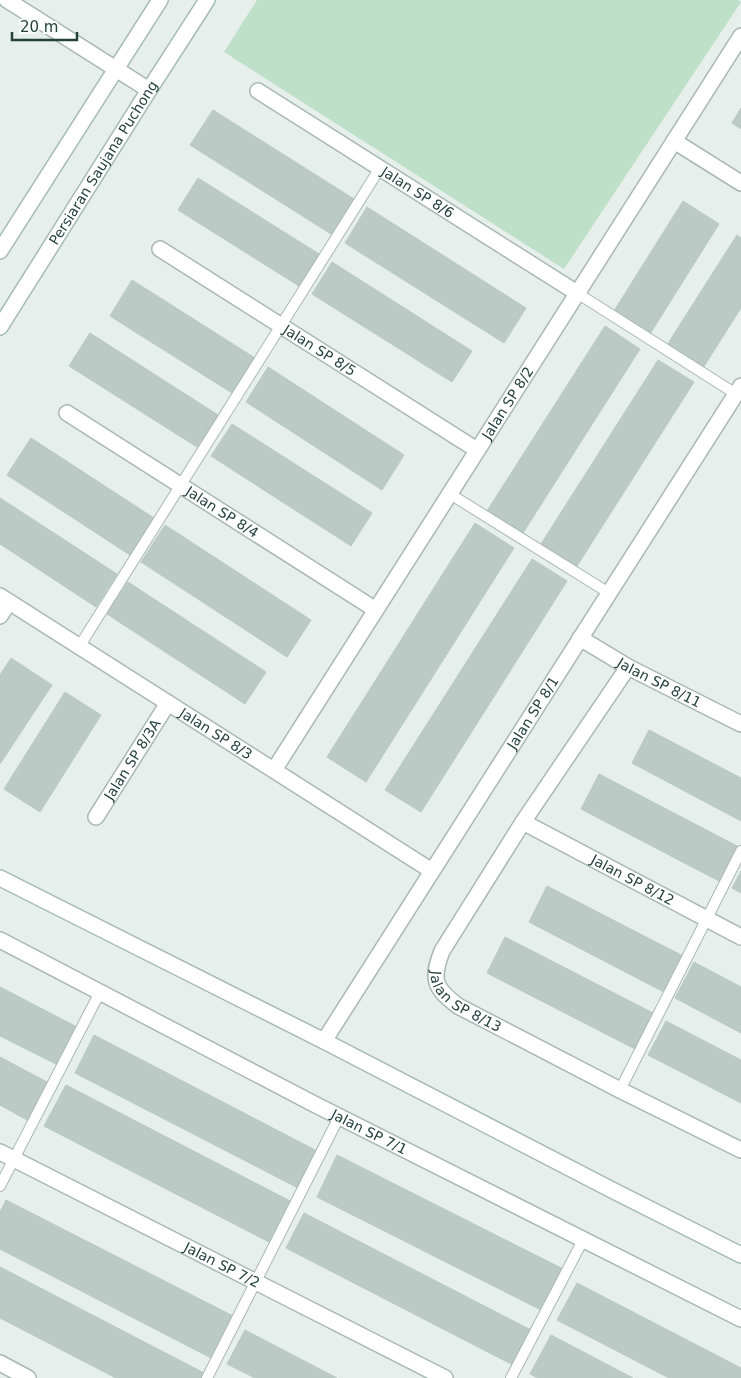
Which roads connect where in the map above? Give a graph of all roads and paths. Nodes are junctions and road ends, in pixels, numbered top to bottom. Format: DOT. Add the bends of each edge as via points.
graph roads {
  1 [pos="7,0"];
  2 [pos="160,0"];
  3 [pos="207,0"];
  4 [pos="741,36"];
  5 [pos="116,68"];
  6 [pos="149,90"];
  7 [pos="258,91"];
  8 [pos="674,141"];
  9 [pos="380,168"];
  10 [pos="741,183"];
  11 [pos="160,249"];
  12 [pos="0,251"];
  13 [pos="577,293"];
  14 [pos="282,326"];
  15 [pos="0,327"];
  16 [pos="738,390"];
  17 [pos="67,414"];
  18 [pos="478,450"];
  19 [pos="181,486"];
  20 [pos="450,494"];
  21 [pos="609,593"];
  22 [pos="5,599"];
  23 [pos="376,610"];
  24 [pos="0,616"];
  25 [pos="580,638"];
  26 [pos="79,646"];
  27 [pos="628,667"];
  28 [pos="168,703"];
  29 [pos="741,724"];
  30 [pos="274,770"];
  31 [pos="96,817"];
  32 [pos="523,822"];
  33 [pos="741,850"];
  34 [pos="432,871"];
  35 [pos="0,878"];
  36 [pos="706,919"];
  37 [pos="741,937"];
  38 [pos="0,940"];
  39 [pos="100,992"];
  40 [pos="324,1041"];
  41 [pos="620,1090"];
  42 [pos="339,1117"];
  43 [pos="741,1150"];
  44 [pos="0,1152"];
  45 [pos="14,1159"];
  46 [pos="0,1186"];
  47 [pos="583,1240"];
  48 [pos="741,1255"];
  49 [pos="256,1283"];
  50 [pos="741,1319"];
  51 [pos="7,1370"];
  52 [pos="28,1378"];
  53 [pos="207,1378"];
  54 [pos="445,1378"];
  55 [pos="511,1378"];
  1 -- 5 [label="street"];
  2 -- 5 [label="street"];
  3 -- 6 [label="street, Persiaran Saujana Puchong"];
  4 -- 8 [label="street, Jalan SP 8/2"];
  5 -- 6 [label="street"];
  5 -- 12 [label="street"];
  6 -- 15 [label="street, Persiaran Saujana Puchong"];
  7 -- 9 [label="street, Jalan SP 8/6"];
  8 -- 10 [label="street"];
  8 -- 13 [label="street, Jalan SP 8/2"];
  9 -- 13 [label="street, Jalan SP 8/6"];
  9 -- 14 [label="lane"];
  11 -- 14 [label="street, Jalan SP 8/5"];
  13 -- 16 [label="lane"];
  13 -- 18 [label="street, Jalan SP 8/2"];
  14 -- 18 [label="street, Jalan SP 8/5"];
  14 -- 19 [label="lane"];
  16 -- 21 [label="street, Jalan SP 8/1"];
  17 -- 19 [label="street, Jalan SP 8/4"];
  18 -- 20 [label="street, Jalan SP 8/2"];
  19 -- 23 [label="street, Jalan SP 8/4"];
  19 -- 26 [label="lane"];
  20 -- 21 [label="lane"];
  20 -- 23 [label="street, Jalan SP 8/2"];
  21 -- 25 [label="street, Jalan SP 8/1"];
  22 -- 24 [label="street"];
  22 -- 26 [label="street, Jalan SP 8/3"];
  23 -- 30 [label="street, Jalan SP 8/2"];
  25 -- 27 [label="street, Jalan SP 8/11"];
  25 -- 34 [label="street, Jalan SP 8/1"];
  26 -- 28 [label="street, Jalan SP 8/3"];
  27 -- 29 [label="street, Jalan SP 8/11"];
  27 -- 32 [label="street, Jalan SP 8/13"];
  28 -- 30 [label="street, Jalan SP 8/3"];
  28 -- 31 [label="street, Jalan SP 8/3A"];
  30 -- 34 [label="street, Jalan SP 8/3"];
  32 -- 36 [label="street, Jalan SP 8/12"];
  32 -- 41 [label="street, Jalan SP 8/13" via="442,951 436,967 437,982 445,996 458,1006"];
  33 -- 36 [label="lane"];
  34 -- 40 [label="street, Jalan SP 8/1"];
  35 -- 40 [label="street"];
  36 -- 37 [label="street, Jalan SP 8/12"];
  36 -- 41 [label="lane"];
  38 -- 39 [label="street, Jalan SP 7/1"];
  39 -- 42 [label="street, Jalan SP 7/1"];
  39 -- 45 [label="lane"];
  40 -- 48 [label="street"];
  41 -- 43 [label="street, Jalan SP 8/13"];
  42 -- 47 [label="street, Jalan SP 7/1"];
  42 -- 49 [label="lane"];
  44 -- 45 [label="street, Jalan SP 7/2"];
  45 -- 46 [label="lane"];
  45 -- 49 [label="street, Jalan SP 7/2"];
  47 -- 50 [label="street, Jalan SP 7/1"];
  47 -- 55 [label="lane"];
  49 -- 53 [label="lane"];
  49 -- 54 [label="street, Jalan SP 7/2"];
  51 -- 52 [label="street"];
}
